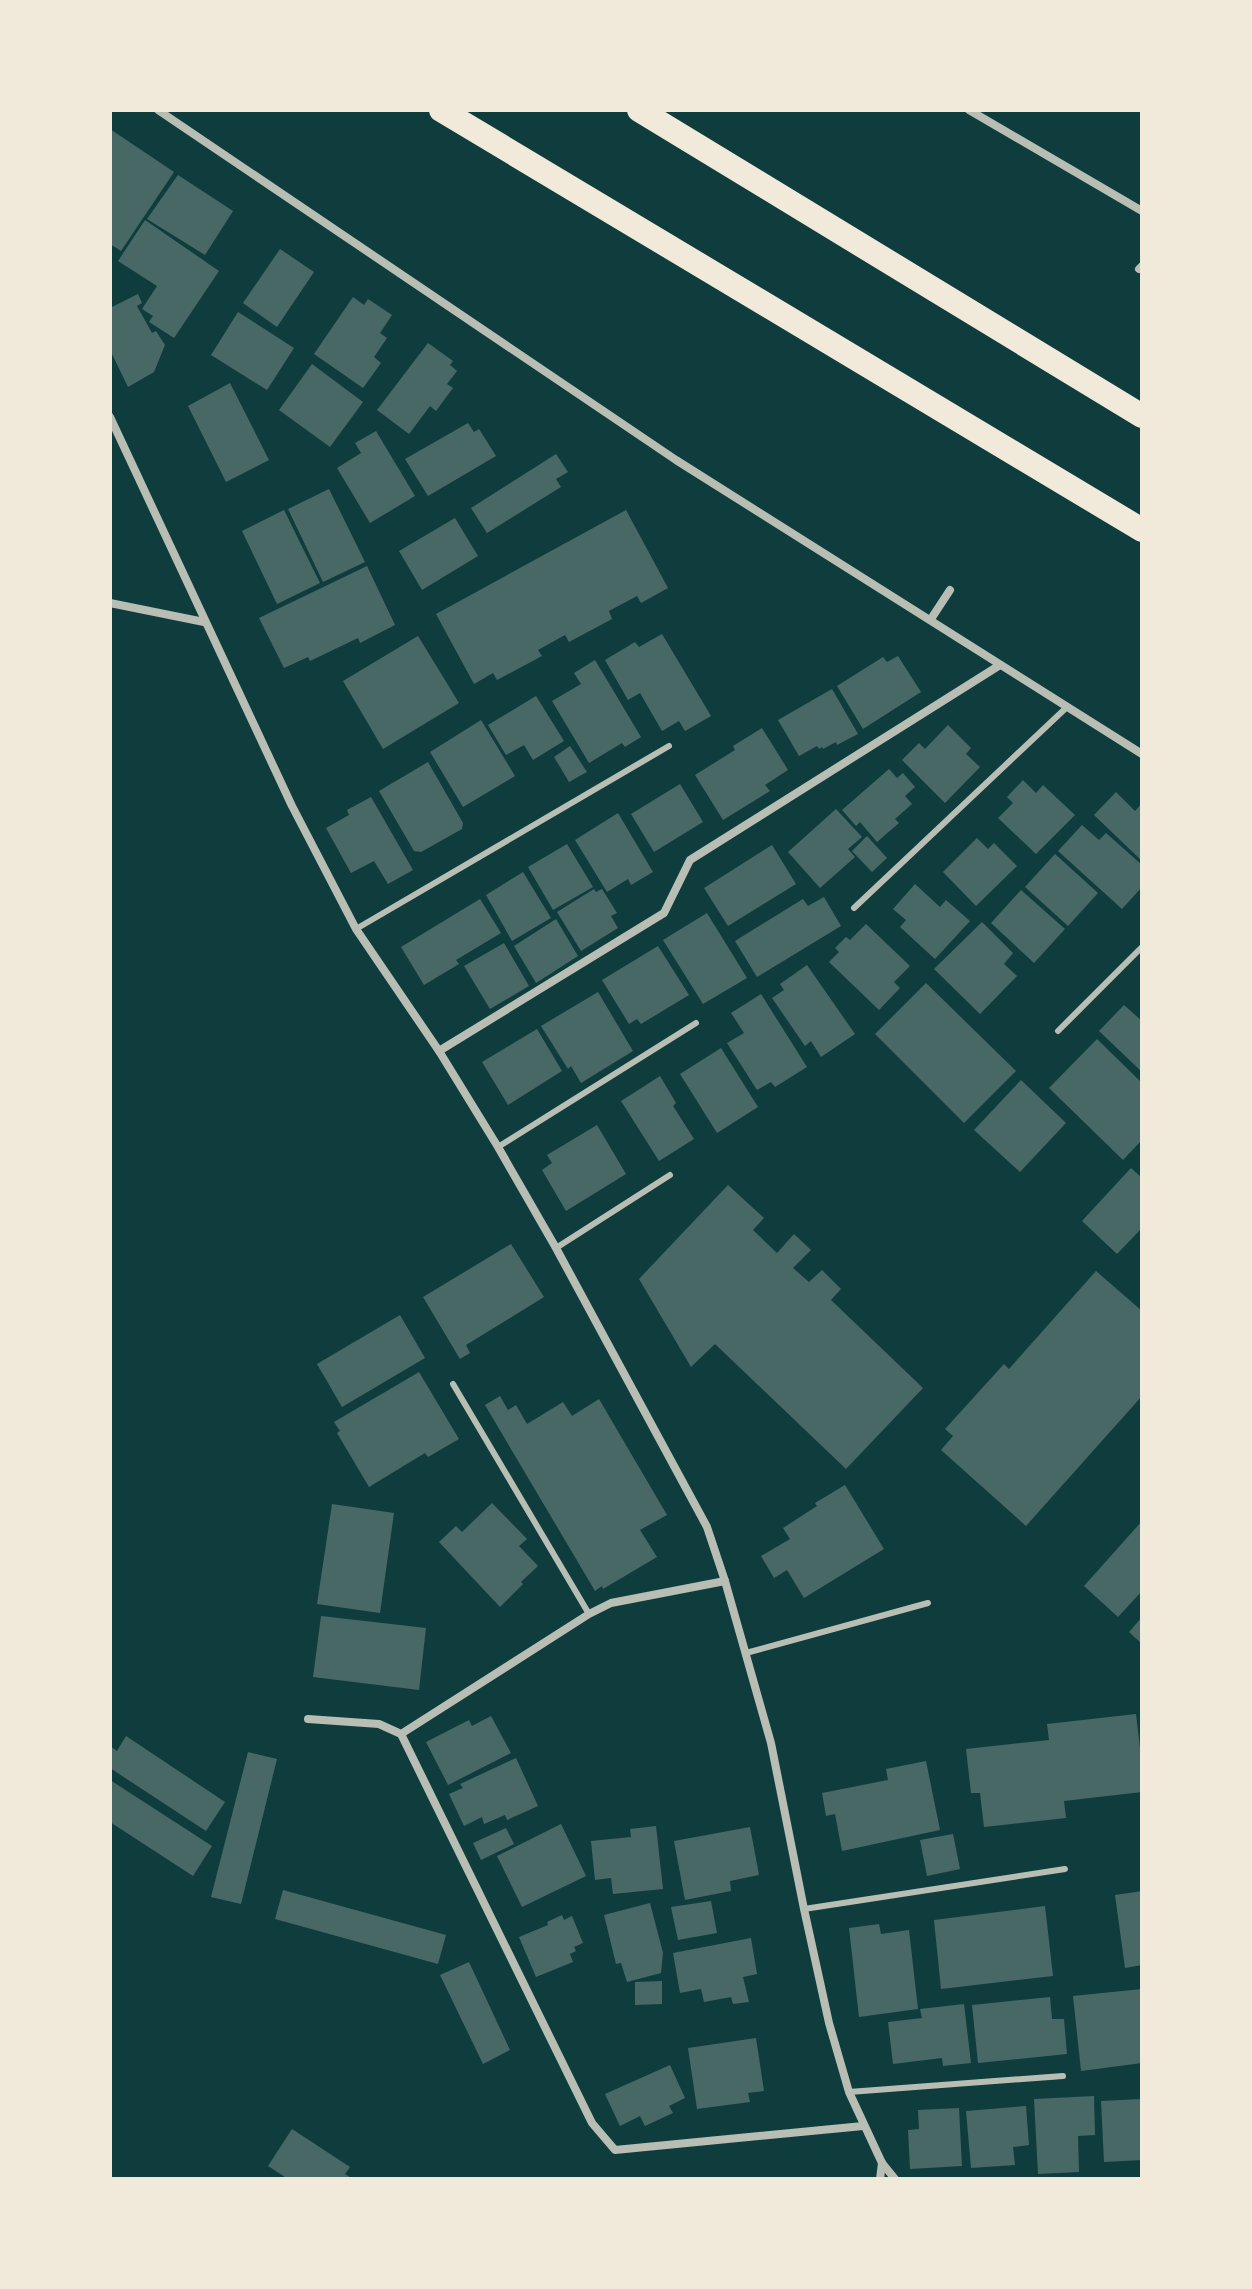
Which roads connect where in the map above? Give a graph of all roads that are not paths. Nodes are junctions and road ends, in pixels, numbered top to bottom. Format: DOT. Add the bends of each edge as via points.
graph roads {
  1 [pos="158,110"];
  2 [pos="441,110"];
  3 [pos="639,110"];
  4 [pos="969,110"];
  5 [pos="1142,211"];
  6 [pos="1142,416"];
  7 [pos="110,417"];
  8 [pos="1142,530"];
  9 [pos="950,590"];
  10 [pos="110,603"];
  11 [pos="931,619"];
  12 [pos="204,622"];
  13 [pos="1000,665"];
  14 [pos="1067,707"];
  15 [pos="669,746"];
  16 [pos="1142,754"];
  17 [pos="854,908"];
  18 [pos="356,929"];
  19 [pos="1142,947"];
  20 [pos="696,1023"];
  21 [pos="1058,1031"];
  22 [pos="439,1051"];
  23 [pos="498,1147"];
  24 [pos="670,1175"];
  25 [pos="556,1248"];
  26 [pos="453,1384"];
  27 [pos="725,1581"];
  28 [pos="928,1603"];
  29 [pos="589,1614"];
  30 [pos="746,1653"];
  31 [pos="308,1719"];
  32 [pos="401,1734"];
  33 [pos="1065,1869"];
  34 [pos="804,1909"];
  35 [pos="1063,2076"];
  36 [pos="849,2092"];
  37 [pos="863,2126"];
  38 [pos="882,2163"];
  39 [pos="880,2179"];
  40 [pos="895,2179"];
  1 -- 11 [label="street" via="676,460"];
  2 -- 8 [label="highway"];
  3 -- 6 [label="highway"];
  4 -- 5 [label="street"];
  7 -- 12 [label="street"];
  9 -- 11 [label="street"];
  10 -- 12 [label="street"];
  11 -- 13 [label="street"];
  12 -- 18 [label="street"];
  13 -- 14 [label="street"];
  13 -- 22 [label="street" via="690,860 664,913"];
  14 -- 16 [label="street"];
  14 -- 17 [label="lane"];
  15 -- 18 [label="lane"];
  18 -- 22 [label="street"];
  19 -- 21 [label="lane"];
  20 -- 23 [label="lane"];
  22 -- 23 [label="street"];
  23 -- 25 [label="street"];
  24 -- 25 [label="lane"];
  25 -- 27 [label="street" via="707,1527"];
  26 -- 29 [label="lane"];
  27 -- 29 [label="street" via="611,1603"];
  27 -- 30 [label="street"];
  28 -- 30 [label="lane"];
  29 -- 32 [label="street"];
  30 -- 34 [label="street" via="771,1743"];
  31 -- 32 [label="street" via="379,1724"];
  32 -- 37 [label="street" via="592,2123 615,2150"];
  33 -- 34 [label="lane"];
  34 -- 36 [label="street"];
  35 -- 36 [label="lane"];
  36 -- 37 [label="street"];
  37 -- 38 [label="street"];
  38 -- 39 [label="street"];
  38 -- 40 [label="street"];
}
